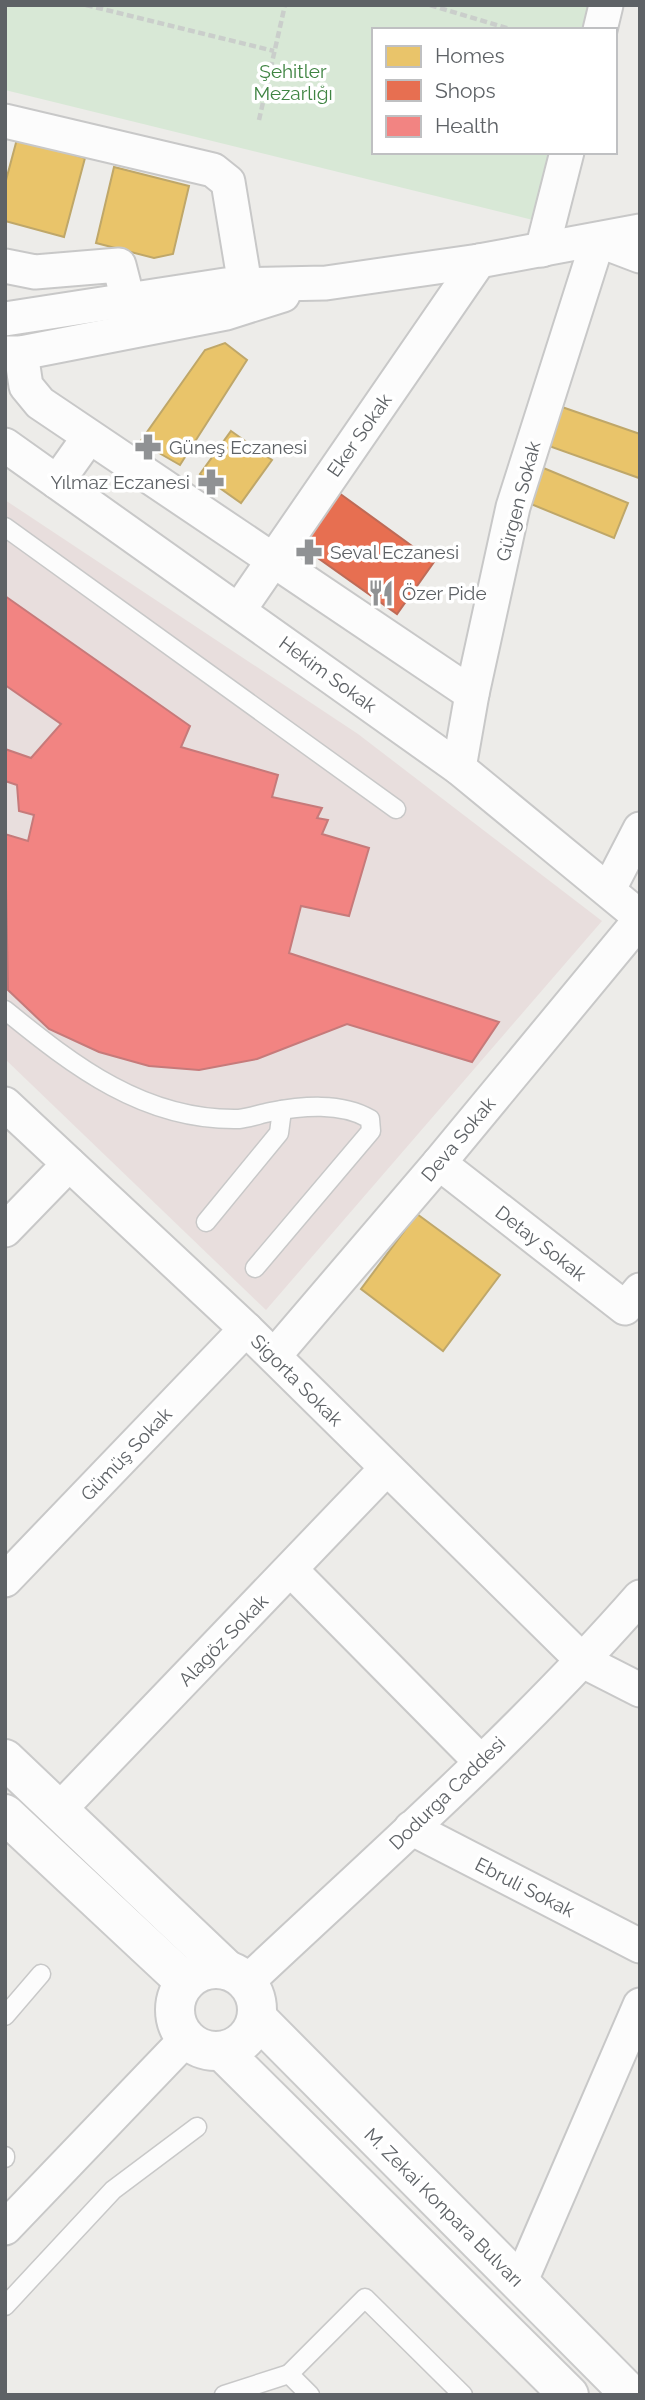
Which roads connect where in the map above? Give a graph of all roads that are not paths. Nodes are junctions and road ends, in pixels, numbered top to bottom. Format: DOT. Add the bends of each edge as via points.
graph roads {
  1 [pos="606,5"];
  2 [pos="600,28"];
  3 [pos="5,121"];
  4 [pos="567,154"];
  5 [pos="640,231"];
  6 [pos="598,240"];
  7 [pos="542,250"];
  8 [pos="640,256"];
  9 [pos="479,261"];
  10 [pos="5,266"];
  11 [pos="326,283"];
  12 [pos="245,285"];
  13 [pos="128,300"];
  14 [pos="5,320"];
  15 [pos="13,353"];
  16 [pos="89,437"];
  17 [pos="5,445"];
  18 [pos="57,482"];
  19 [pos="5,527"];
  20 [pos="273,559"];
  21 [pos="239,610"];
  22 [pos="472,694"];
  23 [pos="459,768"];
  24 [pos="397,809"];
  25 [pos="640,829"];
  26 [pos="609,889"];
  27 [pos="640,918"];
  28 [pos="5,1010"];
  29 [pos="5,1104"];
  30 [pos="282,1110"];
  31 [pos="439,1163"];
  32 [pos="69,1164"];
  33 [pos="206,1222"];
  34 [pos="5,1230"];
  35 [pos="255,1268"];
  36 [pos="640,1290"];
  37 [pos="246,1329"];
  38 [pos="274,1356"];
  39 [pos="386,1469"];
  40 [pos="290,1570"];
  41 [pos="5,1580"];
  42 [pos="640,1597"];
  43 [pos="583,1661"];
  44 [pos="640,1690"];
  45 [pos="5,1759"];
  46 [pos="481,1762"];
  47 [pos="59,1810"];
  48 [pos="5,1814"];
  49 [pos="411,1828"];
  50 [pos="640,1946"];
  51 [pos="41,1974"];
  52 [pos="185,1982"];
  53 [pos="244,1990"];
  54 [pos="640,2006"];
  55 [pos="5,2016"];
  56 [pos="204,2045"];
  57 [pos="197,2127"];
  58 [pos="5,2228"];
  59 [pos="520,2283"];
  60 [pos="5,2306"];
  61 [pos="289,2374"];
  62 [pos="224,2395"];
  63 [pos="310,2395"];
  64 [pos="463,2395"];
  65 [pos="569,2395"];
  66 [pos="631,2395"];
  1 -- 2 [label="street"];
  3 -- 12 [label="street" via="213,170 228,182"];
  4 -- 7 [label="street"];
  5 -- 6 [label="street"];
  6 -- 7 [label="street"];
  6 -- 8 [label="street"];
  6 -- 22 [label="street, Gürgen Sokak" via="513,507"];
  7 -- 9 [label="street"];
  9 -- 11 [label="street"];
  9 -- 20 [label="street, Eker Sokak"];
  10 -- 13 [label="street" via="36,272 119,265"];
  11 -- 12 [label="street"];
  11 -- 15 [label="street" via="226,313"];
  12 -- 13 [label="street"];
  13 -- 14 [label="street"];
  15 -- 16 [label="street" via="26,386 40,403"];
  16 -- 18 [label="street"];
  16 -- 20 [label="street"];
  17 -- 18 [label="street, Hekim Sokak"];
  18 -- 21 [label="street, Hekim Sokak"];
  19 -- 24 [label="lane"];
  20 -- 21 [label="street, Eker Sokak"];
  20 -- 22 [label="street"];
  21 -- 23 [label="street, Hekim Sokak"];
  22 -- 23 [label="street, Gürgen Sokak"];
  23 -- 26 [label="street, Hekim Sokak"];
  25 -- 26 [label="street"];
  26 -- 27 [label="street, Hekim Sokak"];
  27 -- 31 [label="street, Deva Sokak"];
  28 -- 30 [label="lane" via="85,1072 162,1108 241,1119"];
  29 -- 32 [label="street, Sigorta Sokak"];
  30 -- 33 [label="lane" via="279,1133"];
  30 -- 35 [label="lane" via="354,1110 370,1119 371,1131"];
  31 -- 36 [label="street, Detay Sokak" via="625,1308"];
  31 -- 38 [label="street, Deva Sokak"];
  32 -- 34 [label="street"];
  32 -- 37 [label="street, Sigorta Sokak"];
  37 -- 38 [label="street, Sigorta Sokak"];
  37 -- 41 [label="street, Gümüş Sokak"];
  38 -- 39 [label="street, Sigorta Sokak"];
  39 -- 40 [label="street, Alagöz Sokak"];
  39 -- 43 [label="street, Sigorta Sokak"];
  40 -- 46 [label="street"];
  40 -- 47 [label="street, Alagöz Sokak"];
  42 -- 43 [label="street, Dodurga Caddesi"];
  43 -- 44 [label="street, Sigorta Sokak"];
  43 -- 46 [label="street, Dodurga Caddesi"];
  45 -- 47 [label="main road, M. Zekai Konpara Bulvarı"];
  46 -- 49 [label="street, Dodurga Caddesi"];
  47 -- 53 [label="main road, M. Zekai Konpara Bulvarı"];
  48 -- 52 [label="main road"];
  49 -- 50 [label="street, Ebruli Sokak"];
  49 -- 53 [label="street, Dodurga Caddesi"];
  51 -- 55 [label="lane"];
  52 -- 53 [label="main road" via="205,1969"];
  52 -- 56 [label="main road" via="177,1995 176,2021"];
  53 -- 56 [label="main road" via="252,2031 243,2042"];
  53 -- 59 [label="main road, M. Zekai Konpara Bulvarı"];
  54 -- 59 [label="street"];
  56 -- 58 [label="street"];
  56 -- 65 [label="main road"];
  57 -- 60 [label="lane" via="113,2190"];
  59 -- 66 [label="main road, M. Zekai Konpara Bulvarı"];
  61 -- 62 [label="lane"];
  61 -- 63 [label="lane"];
  61 -- 64 [label="lane" via="366,2298"];
}
